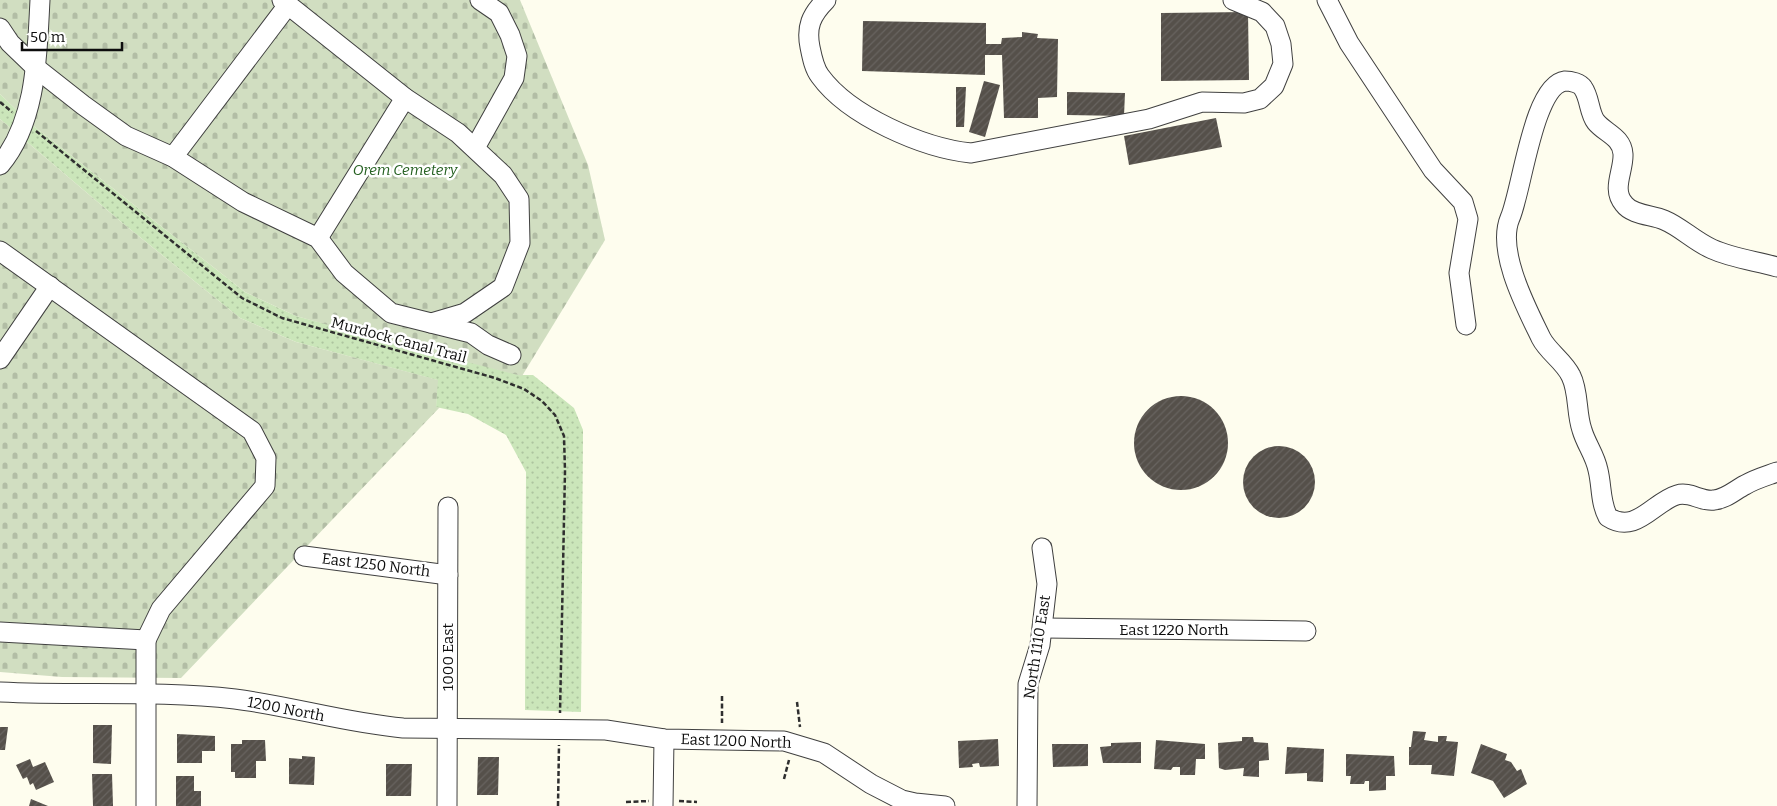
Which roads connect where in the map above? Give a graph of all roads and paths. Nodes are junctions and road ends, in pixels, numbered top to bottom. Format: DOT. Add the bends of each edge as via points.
graph roads {
  1 [pos="40,0"];
  2 [pos="480,0"];
  3 [pos="826,0"];
  4 [pos="1233,0"];
  5 [pos="1327,0"];
  6 [pos="285,2"];
  7 [pos="0,28"];
  8 [pos="36,68"];
  9 [pos="406,98"];
  10 [pos="0,102"];
  11 [pos="24,122"];
  12 [pos="475,148"];
  13 [pos="173,158"];
  14 [pos="0,165"];
  15 [pos="318,238"];
  16 [pos="0,251"];
  17 [pos="1777,267"];
  18 [pos="50,286"];
  19 [pos="430,323"];
  20 [pos="1466,325"];
  21 [pos="511,355"];
  22 [pos="0,359"];
  23 [pos="1777,472"];
  24 [pos="448,507"];
  25 [pos="1042,548"];
  26 [pos="304,556"];
  27 [pos="448,575"];
  28 [pos="1043,628"];
  29 [pos="1306,631"];
  30 [pos="0,632"];
  31 [pos="146,640"];
  32 [pos="0,692"];
  33 [pos="145,696"];
  34 [pos="722,696"];
  35 [pos="797,702"];
  36 [pos="560,713"];
  37 [pos="722,723"];
  38 [pos="800,726"];
  39 [pos="447,728"];
  40 [pos="566,734"];
  41 [pos="664,738"];
  42 [pos="789,760"];
  43 [pos="784,779"];
  44 [pos="626,802"];
  45 [pos="697,802"];
  46 [pos="663,803"];
  47 [pos="146,806"];
  48 [pos="447,806"];
  49 [pos="558,806"];
  50 [pos="945,806"];
  51 [pos="1027,806"];
  1 -- 8 [label="street"];
  2 -- 12 [label="street" via="499,13 517,56 514,78"];
  3 -- 4 [label="street" via="809,23 807,33 820,76 871,119 952,151 971,153 1149,118 1202,102 1244,103 1260,99 1274,86 1283,64 1281,44 1275,26 1262,12"];
  5 -- 20 [label="street" via="1349,43 1433,170 1464,202 1468,219 1458,274"];
  6 -- 9 [label="street"];
  6 -- 13 [label="street"];
  7 -- 8 [label="street" via="10,43"];
  8 -- 11 [label="street"];
  8 -- 13 [label="street" via="82,106 126,136"];
  9 -- 12 [label="street"];
  9 -- 15 [label="street"];
  10 -- 11 [label="path, Murdock Canal Trail"];
  11 -- 14 [label="street"];
  11 -- 36 [label="path, Murdock Canal Trail" via="242,298 282,318 318,330 495,378 524,389 549,408 564,436 566,471"];
  12 -- 19 [label="street" via="503,175 519,199 520,243 502,287 465,313"];
  13 -- 15 [label="street" via="243,202"];
  15 -- 19 [label="street" via="344,273 391,313"];
  16 -- 18 [label="street"];
  17 -- 23 [label="street" via="1713,250 1672,224 1624,205 1618,190 1622,148 1595,122 1583,88 1578,83 1566,81 1559,84 1546,100 1533,127 1516,204 1508,222 1507,246 1517,283 1542,339 1571,375 1581,429 1594,455 1608,517 1621,523 1630,522 1680,494 1704,500 1721,499"];
  18 -- 22 [label="street"];
  18 -- 31 [label="street" via="252,431 266,458 265,486 161,609"];
  19 -- 21 [label="street" via="471,333"];
  24 -- 27 [label="street, 1000 East"];
  25 -- 28 [label="street, North 1110 East" via="1047,584"];
  26 -- 27 [label="street, East 1250 North"];
  27 -- 39 [label="street, 1000 East"];
  28 -- 29 [label="street, East 1220 North"];
  28 -- 51 [label="street, North 1110 East" via="1028,684"];
  30 -- 31 [label="street"];
  31 -- 33 [label="street"];
  32 -- 33 [label="street, 1200 North"];
  33 -- 39 [label="street, 1200 North" via="236,700 373,726"];
  33 -- 47 [label="street"];
  34 -- 37 [label="path"];
  35 -- 38 [label="path"];
  39 -- 40 [label="street, 1200 North"];
  39 -- 48 [label="street, 1000 East"];
  40 -- 41 [label="street, East 1200 North" via="606,730"];
  40 -- 49 [label="path"];
  41 -- 46 [label="street"];
  41 -- 50 [label="street, East 1200 North" via="771,740 800,744 824,753 902,800"];
  42 -- 43 [label="path"];
  44 -- 46 [label="path"];
  45 -- 46 [label="path"];
}
